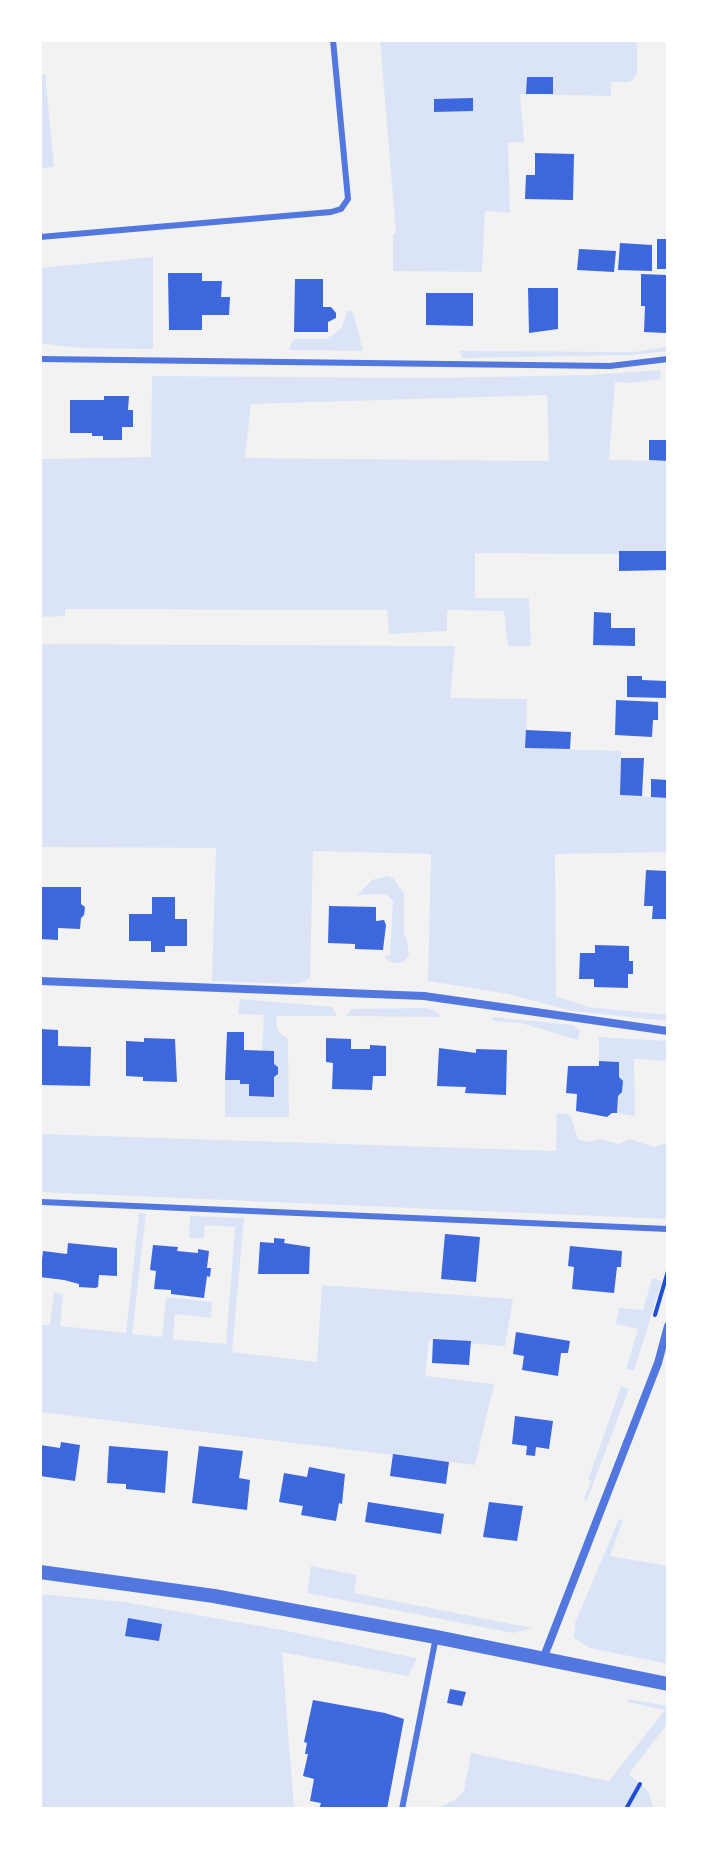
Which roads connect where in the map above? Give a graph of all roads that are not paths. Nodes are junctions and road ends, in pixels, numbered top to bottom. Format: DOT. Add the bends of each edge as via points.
graph roads {
  1 [pos="333,40"];
  2 [pos="40,237"];
  3 [pos="40,359"];
  4 [pos="668,359"];
  5 [pos="40,981"];
  6 [pos="668,1031"];
  7 [pos="42,1202"];
  8 [pos="668,1229"];
  9 [pos="668,1326"];
  10 [pos="40,1572"];
  11 [pos="436,1637"];
  12 [pos="543,1659"];
  13 [pos="668,1684"];
  14 [pos="402,1809"];
  1 -- 2 [label="lane" via="348,193 341,209"];
  3 -- 4 [label="lane" via="610,366"];
  5 -- 6 [label="street" via="424,996"];
  7 -- 8 [label="lane"];
  9 -- 12 [label="street" via="653,1378"];
  10 -- 11 [label="street" via="214,1596"];
  11 -- 12 [label="street"];
  11 -- 14 [label="lane"];
  12 -- 13 [label="street"];
}
